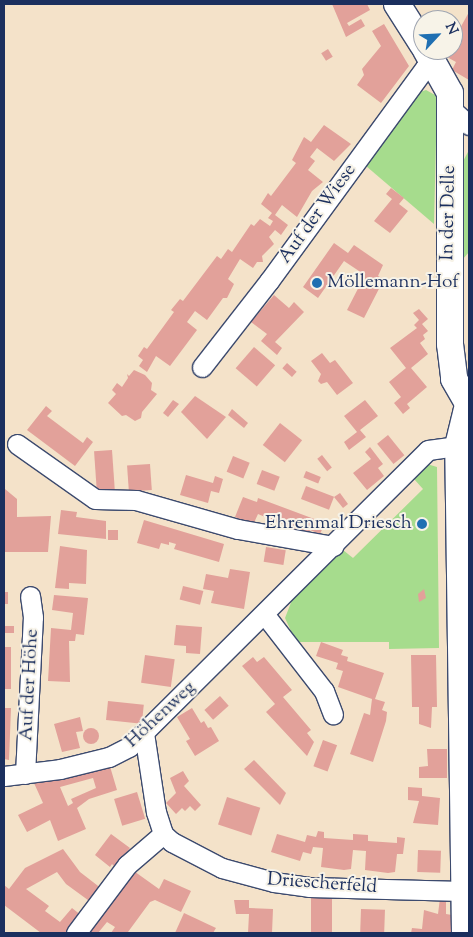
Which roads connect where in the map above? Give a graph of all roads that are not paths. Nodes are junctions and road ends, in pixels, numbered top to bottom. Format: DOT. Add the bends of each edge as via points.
graph roads {
  1 [pos="397,4"];
  2 [pos="413,30"];
  3 [pos="421,60"];
  4 [pos="432,60"];
  5 [pos="460,117"];
  6 [pos="202,367"];
  7 [pos="469,402"];
  8 [pos="17,444"];
  9 [pos="458,446"];
  10 [pos="333,546"];
  11 [pos="465,581"];
  12 [pos="30,596"];
  13 [pos="265,615"];
  14 [pos="333,714"];
  15 [pos="144,733"];
  16 [pos="25,774"];
  17 [pos="4,776"];
  18 [pos="163,834"];
  19 [pos="463,891"];
  20 [pos="76,933"];
  21 [pos="465,933"];
  1 -- 2 [label="street, In der Delle"];
  3 -- 6 [label="street, Auf der Wiese"];
  4 -- 5 [label="street, In der Delle" via="446,82"];
  5 -- 7 [label="street, In der Delle" via="448,270 450,353 454,379"];
  7 -- 9 [label="street"];
  8 -- 10 [label="street" via="95,500 136,500 238,529"];
  9 -- 10 [label="street, Höhenweg" via="428,450"];
  9 -- 11 [label="street"];
  10 -- 13 [label="street, Höhenweg"];
  11 -- 19 [label="street"];
  12 -- 16 [label="street, Auf der Höhe" via="33,617"];
  13 -- 14 [label="street" via="324,691"];
  13 -- 15 [label="street, Höhenweg"];
  15 -- 16 [label="street, Höhenweg" via="129,747 109,757"];
  15 -- 18 [label="street" via="157,819"];
  16 -- 17 [label="street, Höhenweg"];
  18 -- 19 [label="street, Driescherfeld" via="222,868 274,882 309,887"];
  18 -- 20 [label="street" via="127,864"];
  19 -- 21 [label="street"];
}
